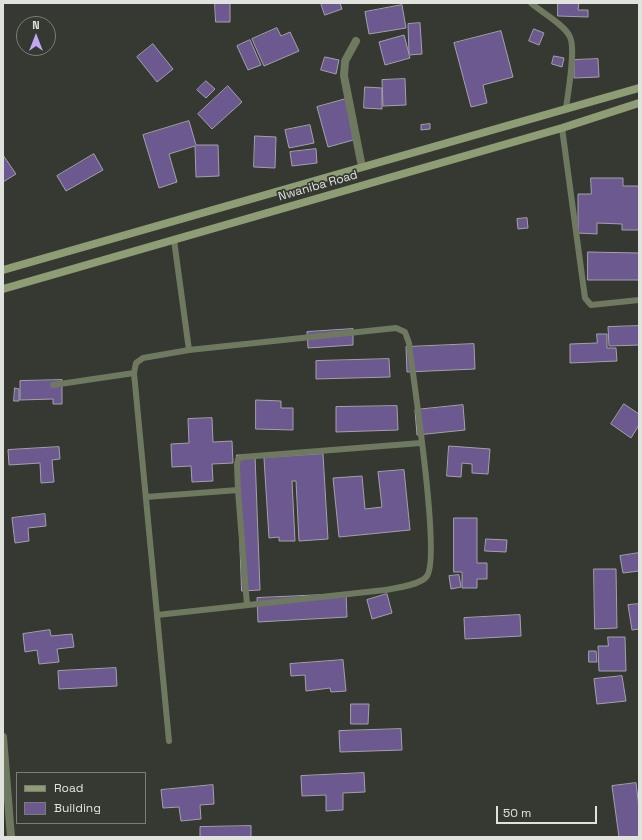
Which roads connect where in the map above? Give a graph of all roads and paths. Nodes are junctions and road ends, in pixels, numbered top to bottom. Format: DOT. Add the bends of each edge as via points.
graph roads {
  1 [pos="530,3"];
  2 [pos="356,41"];
  3 [pos="639,88"];
  4 [pos="639,103"];
  5 [pos="566,108"];
  6 [pos="562,128"];
  7 [pos="362,167"];
  8 [pos="174,240"];
  9 [pos="3,270"];
  10 [pos="3,289"];
  11 [pos="639,300"];
  12 [pos="188,350"];
  13 [pos="134,372"];
  14 [pos="53,385"];
  15 [pos="421,443"];
  16 [pos="238,490"];
  17 [pos="146,497"];
  18 [pos="247,605"];
  19 [pos="157,615"];
  20 [pos="3,737"];
  21 [pos="169,741"];
  22 [pos="11,837"];
  1 -- 5 [label="lane" via="559,24 570,37 572,52"];
  2 -- 7 [label="street" via="345,62 344,76"];
  3 -- 5 [label="main road"];
  4 -- 6 [label="main road, Nwaniba Road"];
  5 -- 7 [label="main road"];
  6 -- 8 [label="main road, Nwaniba Road"];
  6 -- 11 [label="lane" via="585,298 591,305"];
  7 -- 9 [label="main road"];
  8 -- 10 [label="main road, Nwaniba Road"];
  8 -- 12 [label="lane"];
  12 -- 13 [label="lane" via="143,358 136,362"];
  12 -- 15 [label="lane" via="396,328 405,332 409,343"];
  13 -- 14 [label="lane"];
  13 -- 17 [label="lane"];
  15 -- 16 [label="lane" via="243,457 238,459 237,465"];
  15 -- 18 [label="lane" via="430,511 432,566 427,577 411,585 385,590"];
  16 -- 17 [label="lane"];
  16 -- 18 [label="lane"];
  17 -- 19 [label="lane"];
  18 -- 19 [label="lane"];
  19 -- 21 [label="lane"];
  20 -- 22 [label="street"];
}
